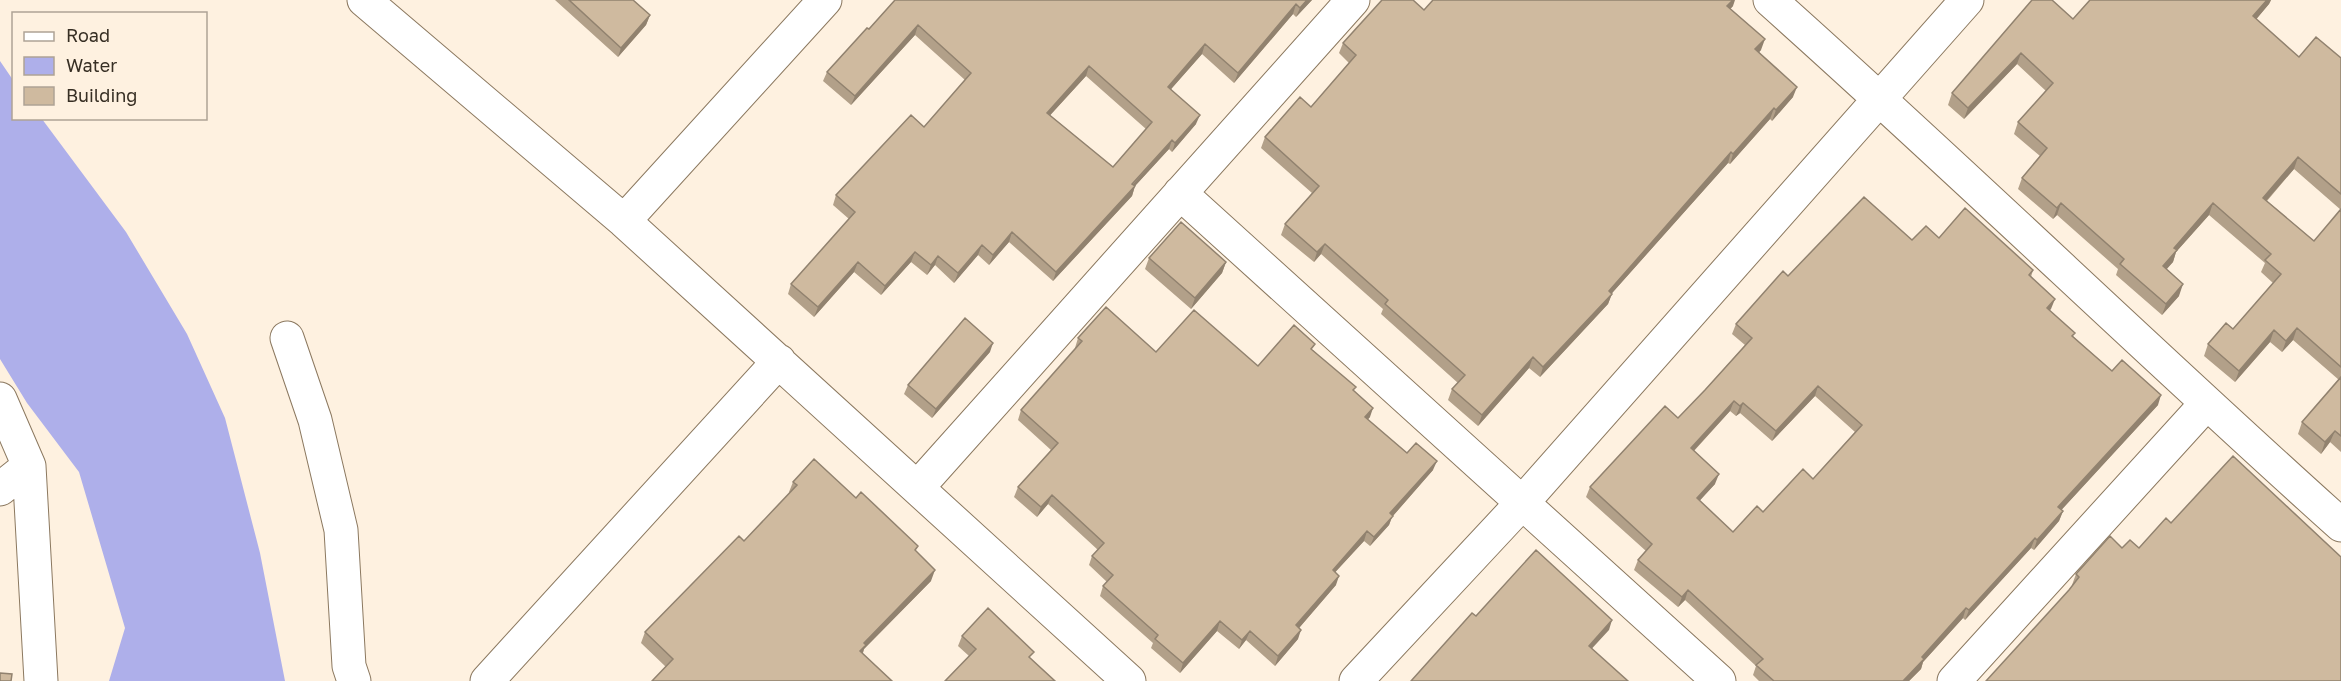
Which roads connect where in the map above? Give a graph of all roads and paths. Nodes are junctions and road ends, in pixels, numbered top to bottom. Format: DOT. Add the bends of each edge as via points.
graph roads {
  1 [pos="364,0"];
  2 [pos="825,0"];
  3 [pos="1353,0"];
  4 [pos="1770,0"];
  5 [pos="1967,0"];
  6 [pos="1881,99"];
  7 [pos="1180,193"];
  8 [pos="624,221"];
  9 [pos="287,338"];
  10 [pos="778,362"];
  11 [pos="0,399"];
  12 [pos="2206,404"];
  13 [pos="29,466"];
  14 [pos="917,488"];
  15 [pos="0,489"];
  16 [pos="1522,503"];
  17 [pos="2341,525"];
  18 [pos="41,681"];
  19 [pos="354,681"];
  20 [pos="487,681"];
  21 [pos="1130,681"];
  22 [pos="1356,681"];
  23 [pos="1719,681"];
  24 [pos="1954,681"];
  1 -- 8 [label="street"];
  2 -- 8 [label="street"];
  3 -- 7 [label="street"];
  4 -- 6 [label="street"];
  5 -- 6 [label="street"];
  6 -- 12 [label="street"];
  6 -- 16 [label="street"];
  7 -- 14 [label="street"];
  7 -- 16 [label="street"];
  8 -- 10 [label="street"];
  9 -- 19 [label="street" via="315,420 341,530 349,666"];
  10 -- 14 [label="street"];
  10 -- 20 [label="street"];
  11 -- 13 [label="street"];
  12 -- 17 [label="street"];
  12 -- 24 [label="street"];
  13 -- 15 [label="street"];
  13 -- 18 [label="street"];
  14 -- 21 [label="street"];
  16 -- 22 [label="street"];
  16 -- 23 [label="street"];
}
